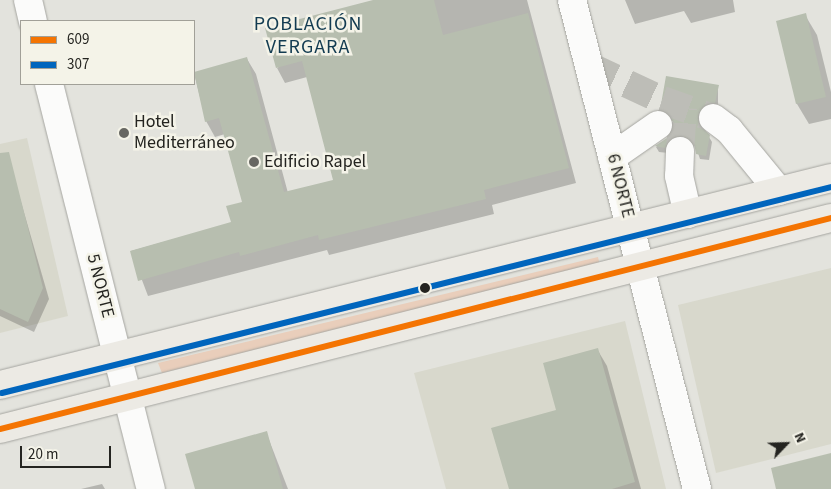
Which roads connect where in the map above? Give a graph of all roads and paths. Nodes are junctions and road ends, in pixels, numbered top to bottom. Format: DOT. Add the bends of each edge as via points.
graph roads {
  1 [pos="28,0"];
  2 [pos="572,0"];
  3 [pos="33,20"];
  4 [pos="49,85"];
  5 [pos="713,118"];
  6 [pos="658,125"];
  7 [pos="680,151"];
  8 [pos="612,157"];
  9 [pos="831,178"];
  10 [pos="779,191"];
  11 [pos="688,214"];
  12 [pos="831,218"];
  13 [pos="630,228"];
  14 [pos="640,267"];
  15 [pos="117,354"];
  16 [pos="0,386"];
  17 [pos="128,397"];
  18 [pos="0,429"];
  19 [pos="151,489"];
  20 [pos="697,489"];
  1 -- 3 [label="street"];
  2 -- 8 [label="street, 6 NORTE"];
  4 -- 15 [label="street, 5 NORTE"];
  5 -- 10 [label="street" via="729,130"];
  6 -- 8 [label="street"];
  7 -- 11 [label="street" via="678,176"];
  8 -- 13 [label="street, 6 NORTE"];
  9 -- 10 [label="main road"];
  10 -- 11 [label="main road"];
  11 -- 13 [label="main road"];
  12 -- 14 [label="main road"];
  13 -- 14 [label="street, 6 NORTE"];
  13 -- 15 [label="main road"];
  14 -- 17 [label="main road"];
  14 -- 20 [label="street, 6 NORTE"];
  15 -- 16 [label="main road"];
  15 -- 17 [label="street, 5 NORTE"];
  17 -- 18 [label="main road"];
  17 -- 19 [label="street, 5 NORTE"];
}
